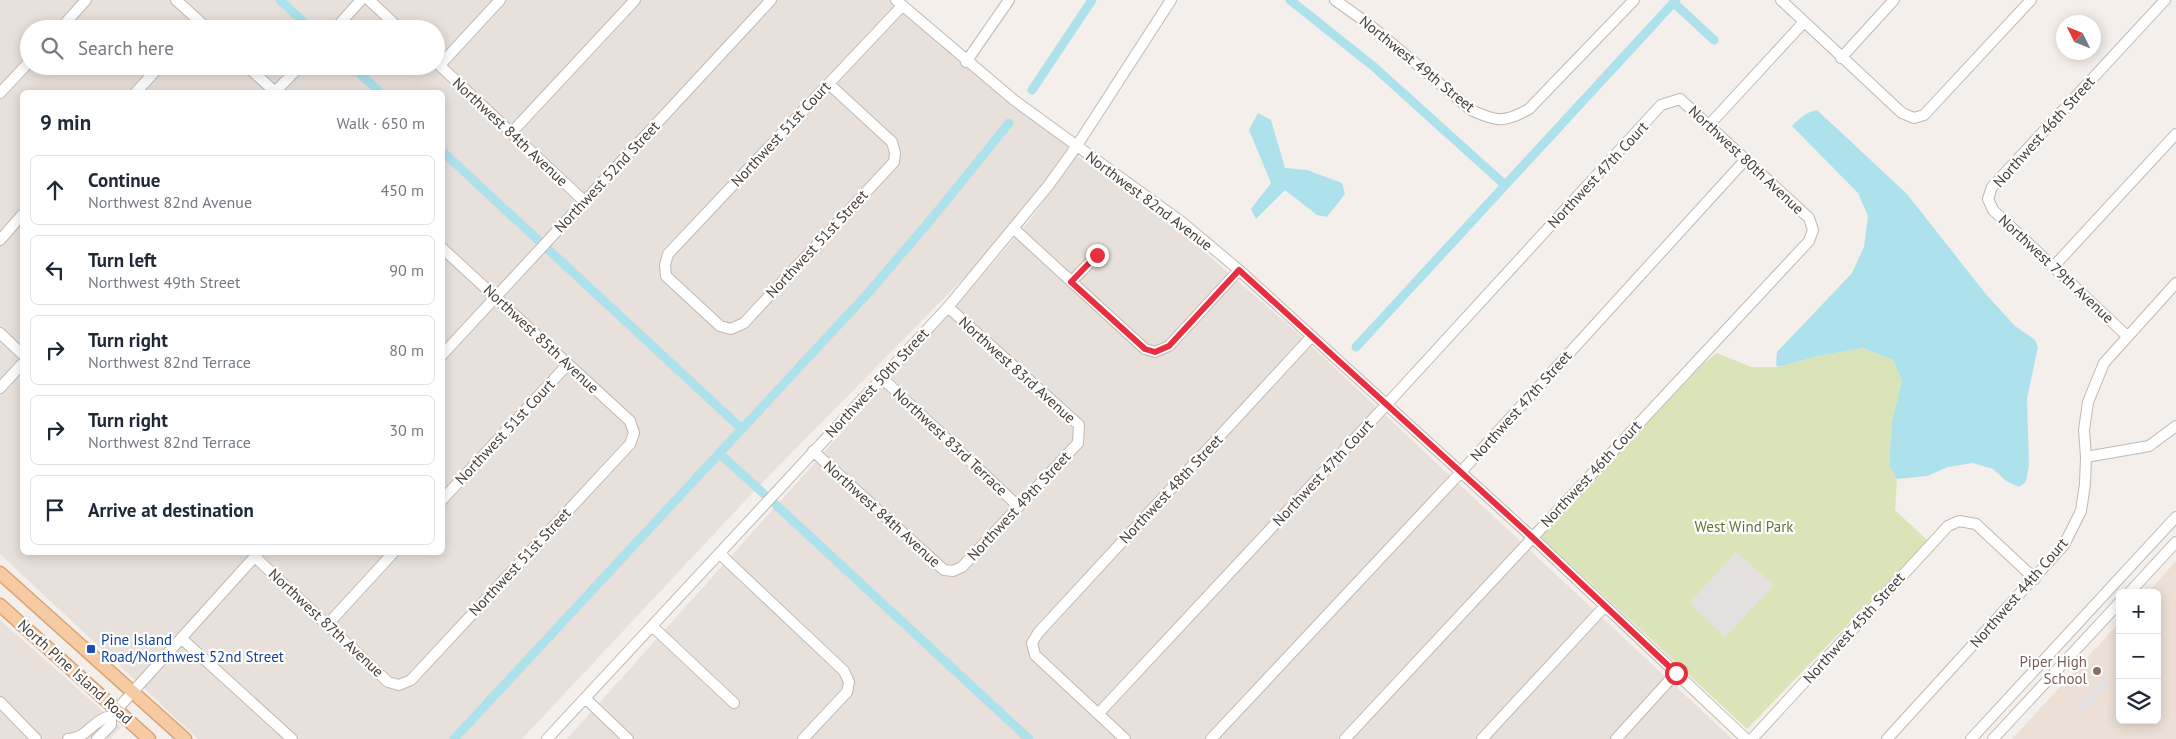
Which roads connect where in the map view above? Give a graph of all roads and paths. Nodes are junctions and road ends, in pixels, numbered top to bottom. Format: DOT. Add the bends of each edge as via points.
graph roads {
  1 [pos="86,0"];
  2 [pos="176,0"];
  3 [pos="361,0"];
  4 [pos="369,0"];
  5 [pos="500,0"];
  6 [pos="635,0"];
  7 [pos="770,0"];
  8 [pos="1171,0"];
  9 [pos="1335,0"];
  10 [pos="1634,0"];
  11 [pos="1781,0"];
  12 [pos="1894,0"];
  13 [pos="2030,0"];
  14 [pos="2165,0"];
  15 [pos="1005,2"];
  16 [pos="899,3"];
  17 [pos="68,20"];
  18 [pos="195,20"];
  19 [pos="343,20"];
  20 [pos="390,20"];
  21 [pos="1804,22"];
  22 [pos="445,56"];
  23 [pos="1841,58"];
  24 [pos="966,62"];
  25 [pos="445,70"];
  26 [pos="20,72"];
  27 [pos="152,75"];
  28 [pos="257,75"];
  29 [pos="291,75"];
  30 [pos="829,84"];
  31 [pos="138,90"];
  32 [pos="273,90"];
  33 [pos="277,90"];
  34 [pos="0,93"];
  35 [pos="1671,101"];
  36 [pos="1710,125"];
  37 [pos="512,133"];
  38 [pos="2176,134"];
  39 [pos="1076,147"];
  40 [pos="1746,159"];
  41 [pos="1988,199"];
  42 [pos="584,201"];
  43 [pos="20,217"];
  44 [pos="1013,228"];
  45 [pos="1813,230"];
  46 [pos="0,240"];
  47 [pos="445,251"];
  48 [pos="1097,255"];
  49 [pos="2054,266"];
  50 [pos="1239,270"];
  51 [pos="1071,282"];
  52 [pos="2176,283"];
  53 [pos="496,297"];
  54 [pos="948,307"];
  55 [pos="732,329"];
  56 [pos="0,333"];
  57 [pos="1312,336"];
  58 [pos="2127,336"];
  59 [pos="445,351"];
  60 [pos="20,352"];
  61 [pos="568,364"];
  62 [pos="20,366"];
  63 [pos="882,378"];
  64 [pos="0,388"];
  65 [pos="1387,404"];
  66 [pos="2176,426"];
  67 [pos="634,433"];
  68 [pos="1080,436"];
  69 [pos="813,451"];
  70 [pos="2086,456"];
  71 [pos="1461,472"];
  72 [pos="445,497"];
  73 [pos="1018,506"];
  74 [pos="2176,518"];
  75 [pos="1532,537"];
  76 [pos="2176,542"];
  77 [pos="720,554"];
  78 [pos="257,555"];
  79 [pos="391,555"];
  80 [pos="953,571"];
  81 [pos="0,573"];
  82 [pos="2035,579"];
  83 [pos="2133,589"];
  84 [pos="0,605"];
  85 [pos="1605,606"];
  86 [pos="2116,606"];
  87 [pos="327,625"];
  88 [pos="652,626"];
  89 [pos="181,638"];
  90 [pos="1676,673"];
  91 [pos="399,685"];
  92 [pos="133,692"];
  93 [pos="585,698"];
  94 [pos="0,702"];
  95 [pos="734,703"];
  96 [pos="114,713"];
  97 [pos="1098,714"];
  98 [pos="36,739"];
  99 [pos="68,739"];
  100 [pos="97,739"];
  101 [pos="149,739"];
  102 [pos="185,739"];
  103 [pos="292,739"];
  104 [pos="547,739"];
  105 [pos="628,739"];
  106 [pos="804,739"];
  107 [pos="1125,739"];
  108 [pos="1211,739"];
  109 [pos="1345,739"];
  110 [pos="1482,739"];
  111 [pos="1616,739"];
  112 [pos="1746,739"];
  113 [pos="1752,739"];
  114 [pos="1887,739"];
  115 [pos="1971,739"];
  116 [pos="1993,739"];
  1 -- 17 [label="street"];
  2 -- 18 [label="street"];
  3 -- 19 [label="street"];
  4 -- 20 [label="street"];
  5 -- 22 [label="street"];
  6 -- 37 [label="street"];
  7 -- 42 [label="street, Northwest 52nd Street"];
  8 -- 39 [label="street, Northwest 50th Street"];
  9 -- 10 [label="street, Northwest 49th Street" via="1370,25 1471,110 1488,118 1510,120 1529,109"];
  11 -- 21 [label="street"];
  12 -- 23 [label="street"];
  13 -- 23 [label="street" via="1924,115 1914,118 1902,113"];
  14 -- 41 [label="street, Northwest 46th Street" via="1992,187"];
  15 -- 24 [label="street"];
  16 -- 24 [label="street, Northwest 82nd Avenue"];
  16 -- 30 [label="street, Northwest 51st Court"];
  21 -- 23 [label="street"];
  21 -- 36 [label="street"];
  24 -- 39 [label="street, Northwest 82nd Avenue"];
  25 -- 37 [label="street, Northwest 84th Avenue"];
  26 -- 34 [label="street"];
  27 -- 31 [label="street"];
  28 -- 32 [label="street"];
  29 -- 33 [label="street"];
  30 -- 55 [label="street, Northwest 51st Street" via="892,142 894,162 744,323"];
  30 -- 55 [label="street, Northwest 51st Court" via="668,254 666,276 720,326"];
  35 -- 36 [label="street, Northwest 80th Avenue" via="1680,99"];
  35 -- 65 [label="street, Northwest 47th Court" via="1662,106"];
  36 -- 40 [label="street, Northwest 80th Avenue"];
  37 -- 42 [label="street, Northwest 84th Avenue"];
  38 -- 49 [label="street"];
  39 -- 44 [label="street, Northwest 50th Street"];
  39 -- 50 [label="street, Northwest 82nd Avenue" via="1183,223"];
  40 -- 45 [label="street, Northwest 80th Avenue" via="1809,218"];
  40 -- 71 [label="street, Northwest 47th Street"];
  41 -- 49 [label="street, Northwest 79th Avenue" via="1994,210"];
  42 -- 53 [label="street, Northwest 52nd Street"];
  43 -- 46 [label="street"];
  44 -- 51 [label="street"];
  44 -- 54 [label="street, Northwest 50th Street"];
  45 -- 75 [label="street, Northwest 46th Court" via="1809,241"];
  47 -- 53 [label="street, Northwest 85th Avenue"];
  48 -- 51 [label="street"];
  49 -- 58 [label="street, Northwest 79th Avenue"];
  50 -- 51 [label="street" via="1169,346 1155,352 1145,349"];
  50 -- 57 [label="street, Northwest 82nd Avenue"];
  52 -- 58 [label="street"];
  53 -- 59 [label="street, Northwest 52nd Street"];
  53 -- 61 [label="street, Northwest 85th Avenue"];
  54 -- 63 [label="street, Northwest 50th Street"];
  54 -- 68 [label="street, Northwest 83rd Avenue" via="1079,425"];
  56 -- 60 [label="street"];
  57 -- 65 [label="street, Northwest 82nd Avenue"];
  57 -- 97 [label="street, Northwest 48th Street" via="1032,643 1035,656"];
  58 -- 70 [label="street" via="2104,363 2088,402 2084,430"];
  61 -- 67 [label="street, Northwest 85th Avenue" via="630,421"];
  61 -- 72 [label="street, Northwest 51st Court"];
  62 -- 64 [label="street"];
  63 -- 69 [label="street, Northwest 50th Street"];
  63 -- 73 [label="street, Northwest 83rd Terrace"];
  65 -- 71 [label="street, Northwest 82nd Avenue"];
  65 -- 97 [label="street, Northwest 47th Court"];
  66 -- 70 [label="street" via="2149,446"];
  67 -- 91 [label="street, Northwest 51st Street" via="630,444 411,680"];
  68 -- 73 [label="street, Northwest 49th Street" via="1078,443"];
  69 -- 77 [label="street, Northwest 50th Street"];
  69 -- 80 [label="street, Northwest 84th Avenue" via="944,570"];
  70 -- 82 [label="street, Northwest 44th Court" via="2081,511 2064,545"];
  71 -- 75 [label="street, Northwest 82nd Avenue"];
  71 -- 108 [label="street, Northwest 47th Street"];
  73 -- 80 [label="street, Northwest 49th Street" via="962,567"];
  74 -- 115 [label="street"];
  75 -- 85 [label="street, Northwest 82nd Avenue"];
  75 -- 109 [label="street, Northwest 46th Court"];
  76 -- 83 [label="street"];
  77 -- 88 [label="street, Northwest 50th Street"];
  77 -- 106 [label="street" via="844,671 849,682 847,692"];
  78 -- 87 [label="street, Northwest 87th Avenue"];
  78 -- 89 [label="street"];
  79 -- 87 [label="street"];
  81 -- 92 [label="main road, North Pine Island Road"];
  82 -- 113 [label="street, Northwest 45th Street" via="1976,524 1959,521 1948,526"];
  82 -- 114 [label="street, Northwest 44th Court"];
  84 -- 96 [label="main road, North Pine Island Road"];
  85 -- 90 [label="street, Northwest 82nd Avenue"];
  85 -- 110 [label="street"];
  86 -- 116 [label="street"];
  87 -- 91 [label="street, Northwest 87th Avenue" via="388,682"];
  88 -- 93 [label="street, Northwest 50th Street"];
  88 -- 95 [label="street"];
  89 -- 92 [label="street"];
  89 -- 103 [label="street"];
  90 -- 111 [label="street"];
  90 -- 112 [label="street, Northwest 82nd Avenue"];
  92 -- 96 [label="street"];
  92 -- 102 [label="main road, North Pine Island Road"];
  93 -- 104 [label="street, Northwest 50th Street"];
  93 -- 105 [label="street"];
  94 -- 98 [label="street"];
  96 -- 99 [label="street" via="100,718 84,735"];
  96 -- 100 [label="street" via="110,725"];
  96 -- 101 [label="main road, North Pine Island Road"];
  97 -- 107 [label="street"];
}
